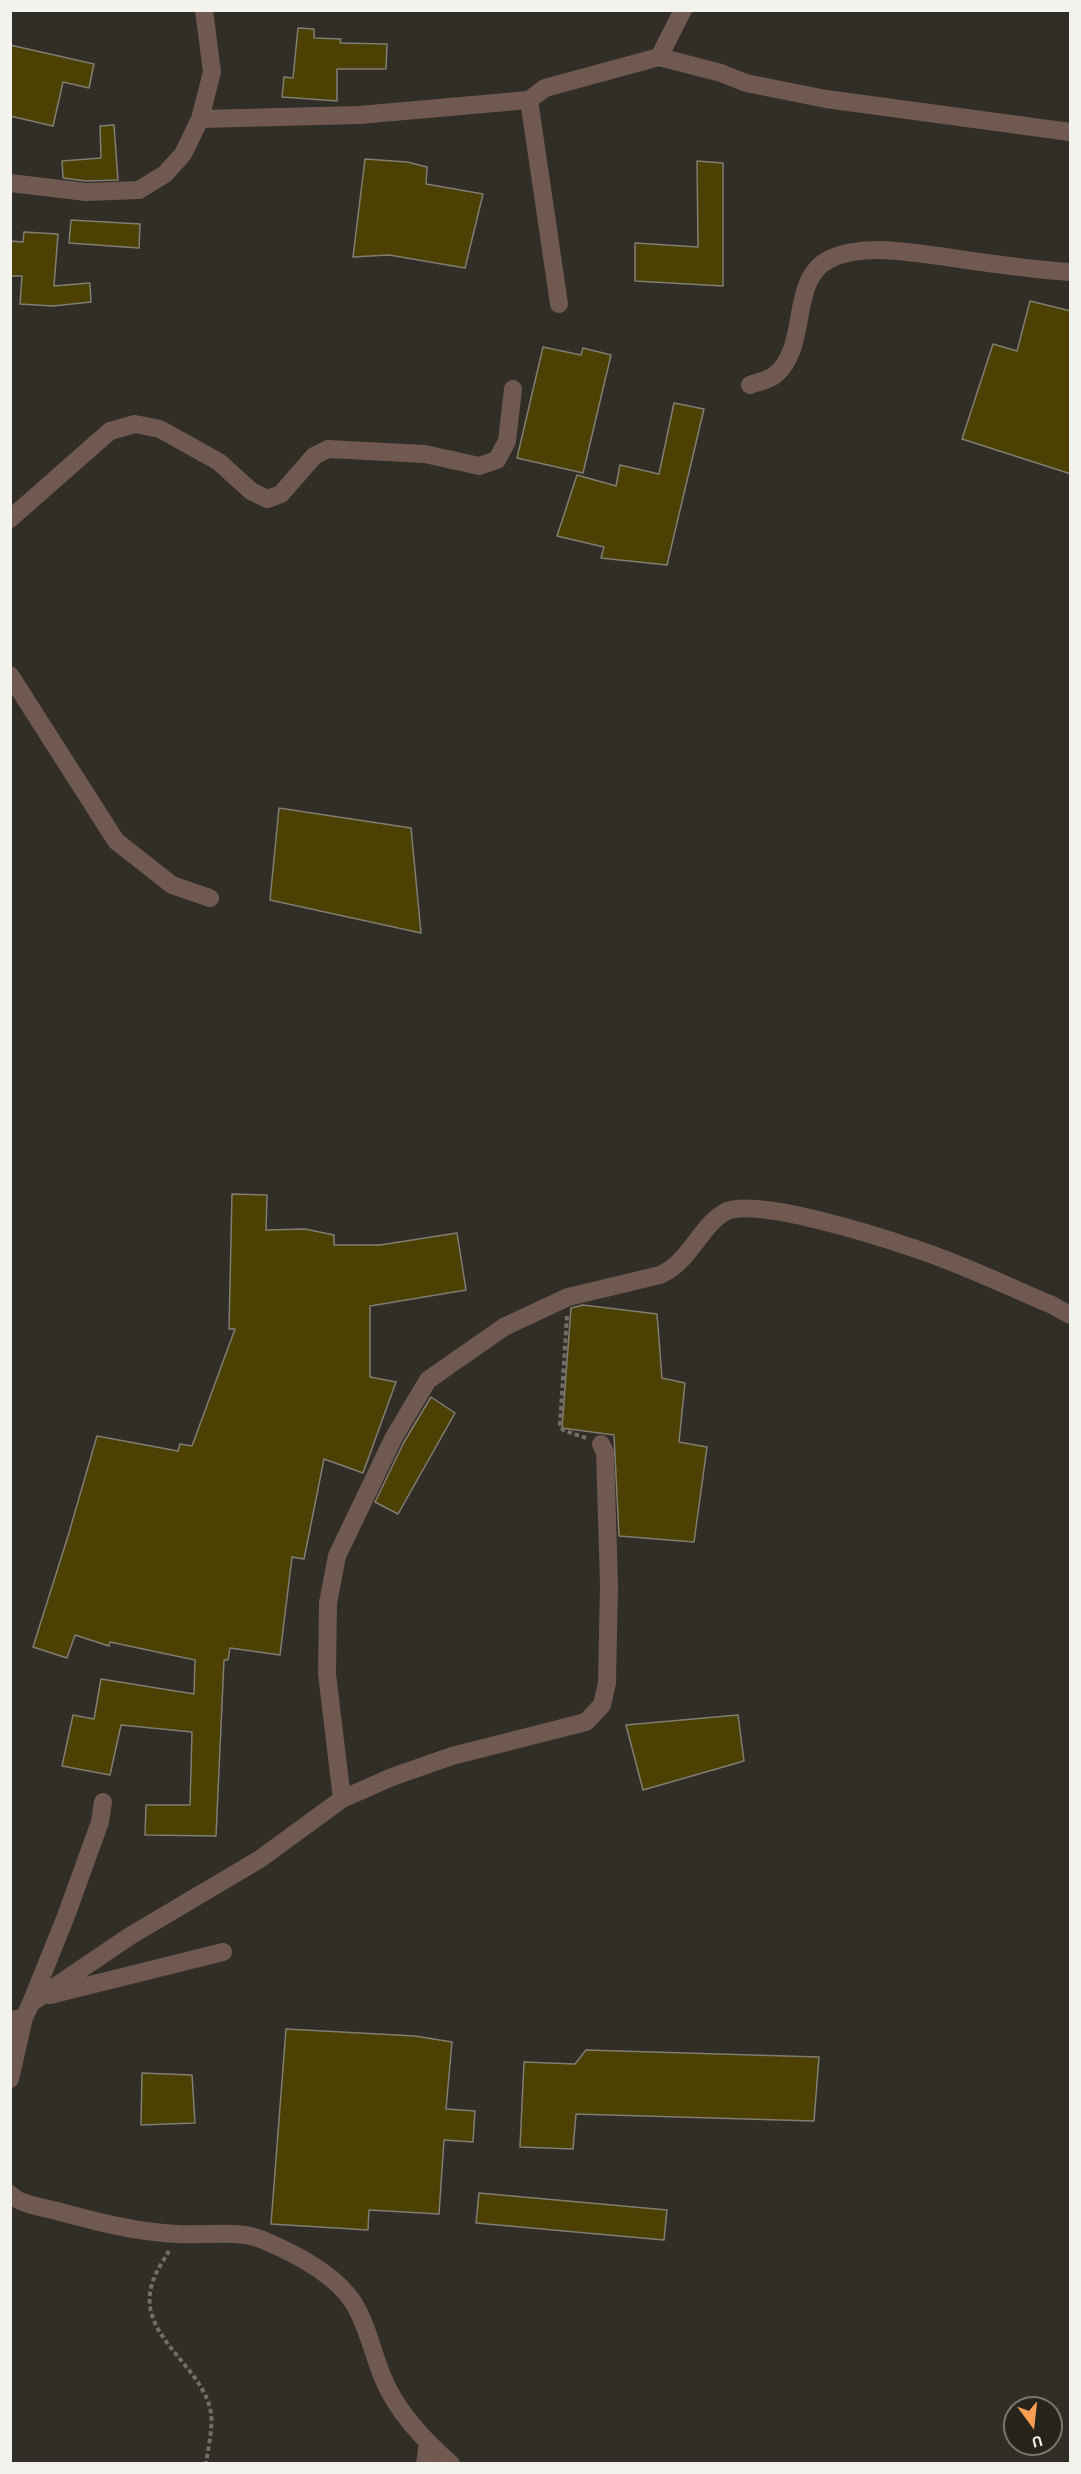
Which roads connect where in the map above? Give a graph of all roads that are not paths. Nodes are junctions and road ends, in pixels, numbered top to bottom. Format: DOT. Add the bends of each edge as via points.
graph roads {
  1 [pos="204,10"];
  2 [pos="683,10"];
  3 [pos="659,57"];
  4 [pos="529,100"];
  5 [pos="200,118"];
  6 [pos="1071,132"];
  7 [pos="10,183"];
  8 [pos="1071,272"];
  9 [pos="559,304"];
  10 [pos="750,386"];
  11 [pos="513,389"];
  12 [pos="10,519"];
  13 [pos="10,675"];
  14 [pos="210,898"];
  15 [pos="1071,1315"];
  16 [pos="601,1444"];
  17 [pos="342,1799"];
  18 [pos="104,1802"];
  19 [pos="223,1952"];
  20 [pos="26,2010"];
  21 [pos="10,2079"];
  22 [pos="10,2193"];
  23 [pos="428,2443"];
  24 [pos="424,2463"];
  25 [pos="451,2463"];
  1 -- 5 [label="street" via="212,72"];
  2 -- 3 [label="street"];
  3 -- 4 [label="street" via="545,88"];
  3 -- 6 [label="street" via="746,83 826,99"];
  4 -- 5 [label="street" via="359,115"];
  4 -- 9 [label="street"];
  5 -- 7 [label="street" via="183,154 165,174 139,190 86,192"];
  8 -- 10 [label="street" via="898,250 829,259 817,268 803,298 791,357 775,376"];
  11 -- 12 [label="street" via="507,441 498,460 479,466 425,454 328,449 314,456 281,494 267,499 251,491 219,462 160,429 135,424 110,430"];
  13 -- 14 [label="street" via="116,841 172,885"];
  15 -- 17 [label="street" via="917,1249 798,1215 738,1208 724,1213 674,1269 568,1297 504,1327 428,1380 394,1437 337,1556 328,1603 327,1674"];
  16 -- 17 [label="street" via="605,1452 609,1586 607,1683 602,1705 586,1722 452,1756"];
  17 -- 20 [label="street" via="260,1859 130,1936"];
  18 -- 20 [label="street" via="74,1895"];
  19 -- 20 [label="street"];
  20 -- 21 [label="street"];
  22 -- 23 [label="street" via="28,2204 124,2229 248,2236 298,2257 333,2281 353,2302 384,2381"];
  23 -- 24 [label="street"];
  23 -- 25 [label="street"];
}
